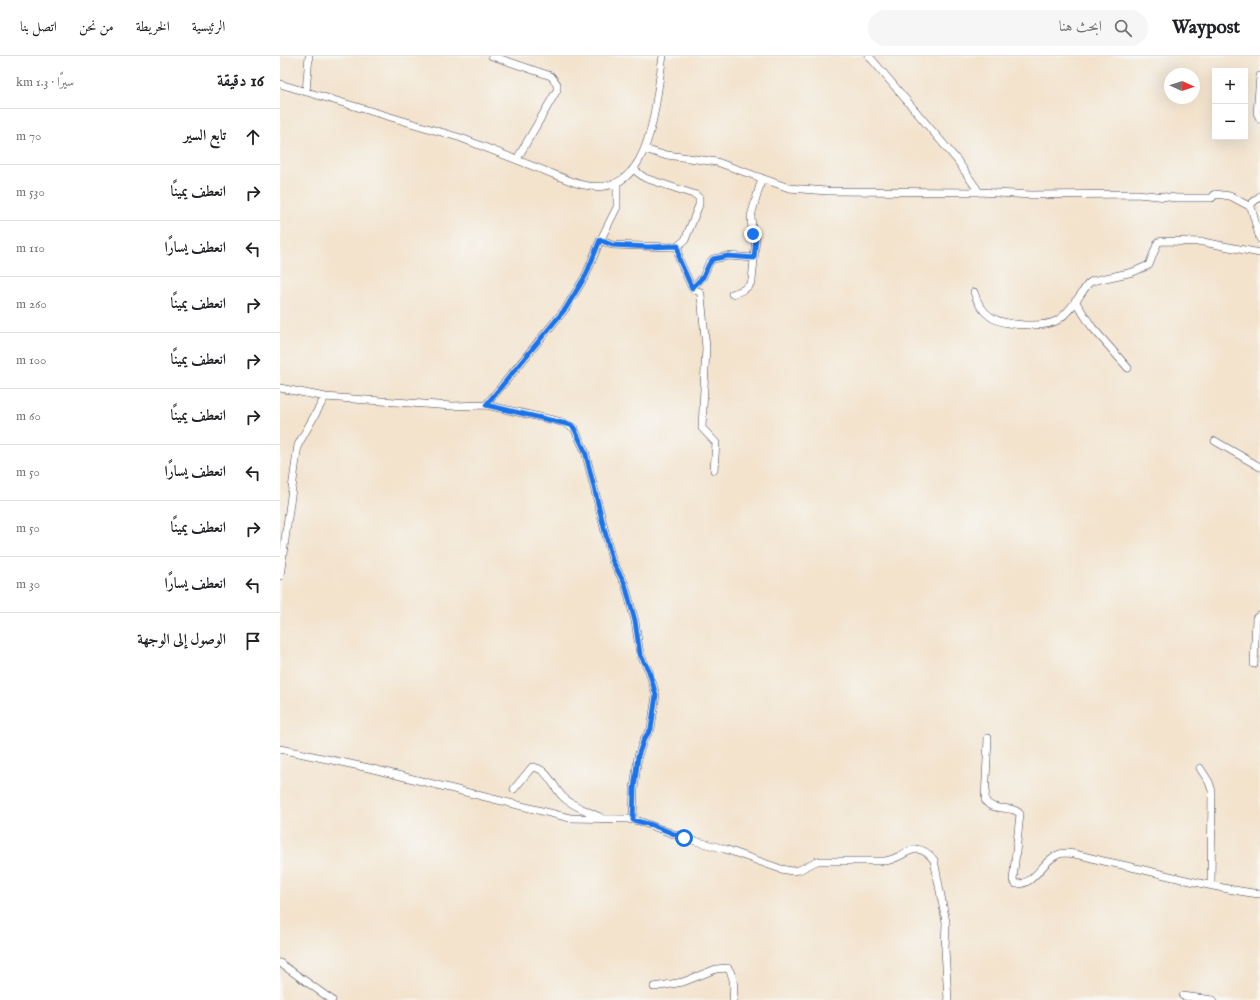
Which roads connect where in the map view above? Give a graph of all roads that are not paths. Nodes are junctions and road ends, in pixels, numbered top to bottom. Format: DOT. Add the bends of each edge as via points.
graph roads {
  1 [pos="309,56"];
  2 [pos="492,56"];
  3 [pos="663,56"];
  4 [pos="869,56"];
  5 [pos="1260,76"];
  6 [pos="280,84"];
  7 [pos="306,92"];
  8 [pos="1260,119"];
  9 [pos="645,149"];
  10 [pos="517,159"];
  11 [pos="633,169"];
  12 [pos="762,178"];
  13 [pos="617,184"];
  14 [pos="979,192"];
  15 [pos="1260,196"];
  16 [pos="1249,206"];
  17 [pos="1260,239"];
  18 [pos="600,240"];
  19 [pos="678,246"];
  20 [pos="1260,253"];
  21 [pos="754,258"];
  22 [pos="692,288"];
  23 [pos="974,292"];
  24 [pos="732,294"];
  25 [pos="1075,301"];
  26 [pos="1128,368"];
  27 [pos="280,388"];
  28 [pos="325,397"];
  29 [pos="486,405"];
  30 [pos="1215,441"];
  31 [pos="1250,462"];
  32 [pos="1260,462"];
  33 [pos="1260,467"];
  34 [pos="714,470"];
  35 [pos="280,576"];
  36 [pos="1260,614"];
  37 [pos="1254,664"];
  38 [pos="988,738"];
  39 [pos="280,749"];
  40 [pos="1200,768"];
  41 [pos="514,789"];
  42 [pos="602,818"];
  43 [pos="633,820"];
  44 [pos="1211,885"];
  45 [pos="1260,894"];
  46 [pos="280,963"];
  47 [pos="654,987"];
  48 [pos="1183,996"];
  49 [pos="332,1000"];
  50 [pos="733,1000"];
  51 [pos="948,1000"];
  52 [pos="1213,1000"];
  1 -- 7 [label="street"];
  2 -- 10 [label="street" via="545,74 557,84 557,90"];
  3 -- 9 [label="street"];
  4 -- 14 [label="street" via="957,160"];
  5 -- 8 [label="street" via="1257,113"];
  6 -- 7 [label="street"];
  7 -- 10 [label="street" via="461,138"];
  9 -- 11 [label="street"];
  9 -- 12 [label="street" via="660,154 717,162"];
  10 -- 13 [label="street" via="588,187"];
  11 -- 13 [label="street"];
  11 -- 19 [label="street" via="645,178 699,198 699,205 686,240"];
  12 -- 14 [label="street" via="789,188 827,191"];
  12 -- 21 [label="street" via="751,216 752,230 756,238"];
  13 -- 18 [label="street" via="617,207"];
  14 -- 16 [label="street" via="1031,195 1137,194 1184,198 1212,198 1215,194 1230,196"];
  15 -- 16 [label="street"];
  16 -- 17 [label="street"];
  18 -- 19 [label="street" via="612,245"];
  18 -- 29 [label="street" via="586,275 566,308"];
  19 -- 22 [label="street" via="679,259"];
  20 -- 25 [label="street" via="1203,242 1158,242 1149,264 1133,272 1092,281"];
  21 -- 22 [label="street" via="728,256 713,259 703,277"];
  21 -- 24 [label="street" via="753,276 749,286"];
  22 -- 34 [label="street" via="701,295 706,348 702,428 716,443"];
  23 -- 25 [label="street" via="979,306 990,317 1014,324 1050,323 1065,313"];
  25 -- 26 [label="street" via="1092,327"];
  27 -- 28 [label="street"];
  28 -- 29 [label="street" via="452,406"];
  28 -- 35 [label="street" via="298,444"];
  29 -- 43 [label="street" via="571,425 585,451 612,560 625,584 635,621 640,654 649,671 656,695 651,729 638,756"];
  30 -- 31 [label="street"];
  31 -- 32 [label="street"];
  31 -- 33 [label="street"];
  36 -- 37 [label="street" via="1256,618"];
  38 -- 44 [label="street" via="985,800 992,806 1016,810 1020,814 1013,880 1016,884 1025,883 1052,858 1065,853"];
  39 -- 42 [label="street" via="369,768 570,818"];
  40 -- 44 [label="street" via="1212,791"];
  41 -- 42 [label="street" via="527,771 537,767 544,771 564,799"];
  42 -- 43 [label="street"];
  43 -- 51 [label="street" via="792,871 817,861 885,861 908,850 927,852 934,860 946,922"];
  44 -- 45 [label="street"];
  46 -- 49 [label="street"];
  47 -- 50 [label="street" via="683,982 716,969 728,968 733,981"];
  48 -- 52 [label="street"];
}
